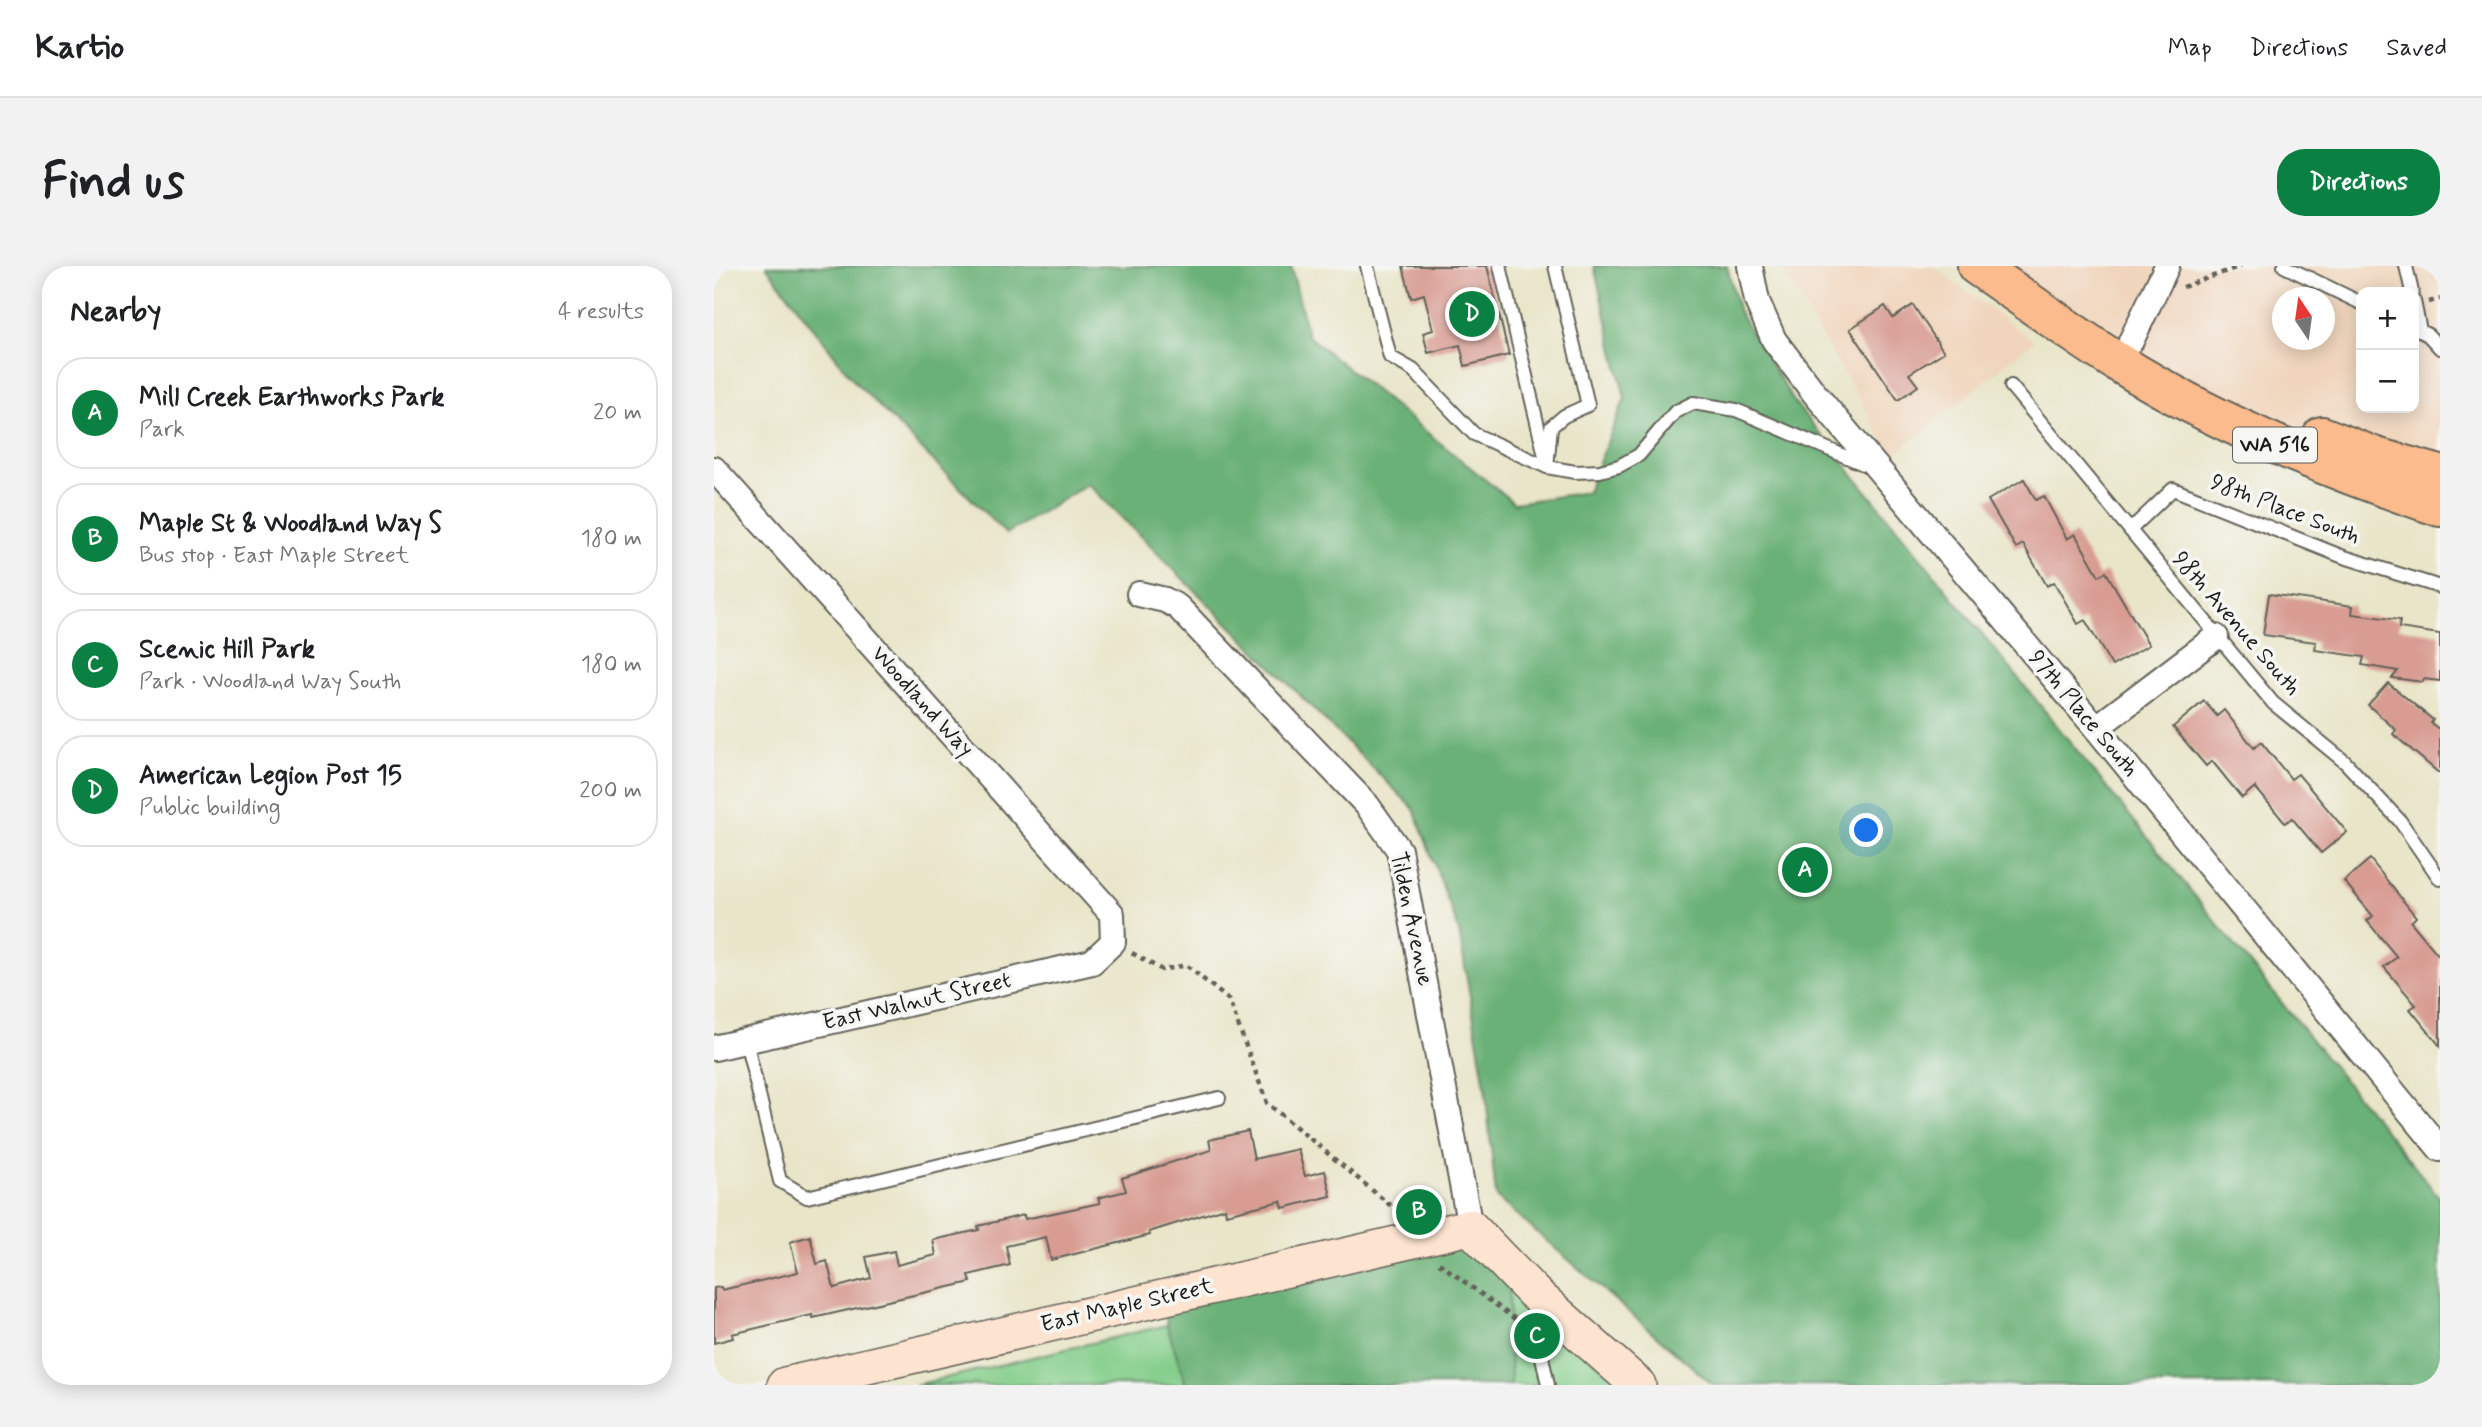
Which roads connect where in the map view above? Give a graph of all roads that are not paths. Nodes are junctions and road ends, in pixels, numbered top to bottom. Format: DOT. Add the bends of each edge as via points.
graph roads {
  1 [pos="1367,266"];
  2 [pos="1500,266"];
  3 [pos="1555,266"];
  4 [pos="1749,266"];
  5 [pos="1978,266"];
  6 [pos="2019,266"];
  7 [pos="2167,266"];
  8 [pos="2284,266"];
  9 [pos="2406,266"];
  10 [pos="2411,287"];
  11 [pos="2356,301"];
  12 [pos="2419,330"];
  13 [pos="2440,348"];
  14 [pos="2125,352"];
  15 [pos="2011,386"];
  16 [pos="1547,467"];
  17 [pos="714,469"];
  18 [pos="1878,470"];
  19 [pos="2440,475"];
  20 [pos="2440,507"];
  21 [pos="2130,530"];
  22 [pos="2440,587"];
  23 [pos="1139,594"];
  24 [pos="2216,637"];
  25 [pos="2096,728"];
  26 [pos="2440,879"];
  27 [pos="1113,942"];
  28 [pos="746,1041"];
  29 [pos="714,1048"];
  30 [pos="1219,1098"];
  31 [pos="2440,1149"];
  32 [pos="1470,1227"];
  33 [pos="1533,1292"];
  34 [pos="785,1385"];
  35 [pos="1548,1385"];
  36 [pos="1638,1385"];
  1 -- 16 [label="lane" via="1391,357 1413,370 1474,434"];
  2 -- 16 [label="lane"];
  3 -- 16 [label="lane" via="1588,405 1551,428"];
  4 -- 18 [label="street, 97th Place South" via="1757,301 1774,340"];
  5 -- 14 [label="main road, WA 516"];
  6 -- 14 [label="main road, WA 516"];
  7 -- 14 [label="street"];
  8 -- 11 [label="lane"];
  9 -- 10 [label="lane"];
  12 -- 13 [label="lane"];
  14 -- 19 [label="main road, WA 516" via="2184,373 2268,415 2376,457"];
  14 -- 20 [label="main road, WA 516" via="2170,392 2261,439"];
  15 -- 21 [label="lane, 98th Avenue South"];
  16 -- 18 [label="lane" via="1575,472 1619,466 1639,455 1675,412 1693,403 1737,410"];
  17 -- 27 [label="street, Woodland Way" via="1112,914"];
  18 -- 25 [label="street, 97th Place South"];
  21 -- 22 [label="lane, 98th Place South" via="2173,489 2341,556"];
  21 -- 24 [label="lane, 98th Avenue South"];
  23 -- 32 [label="street, Tilden Avenue" via="1178,607 1367,805 1399,850"];
  24 -- 25 [label="street"];
  24 -- 26 [label="lane, 98th Avenue South" via="2273,703 2345,762 2400,821"];
  25 -- 31 [label="street, 97th Place South"];
  27 -- 28 [label="street, East Walnut Street" via="1092,962"];
  28 -- 29 [label="street, East Walnut Street"];
  28 -- 30 [label="lane" via="780,1181 807,1197"];
  32 -- 33 [label="street"];
  32 -- 34 [label="street, East Maple Street"];
  33 -- 35 [label="lane"];
  33 -- 36 [label="street"];
}
